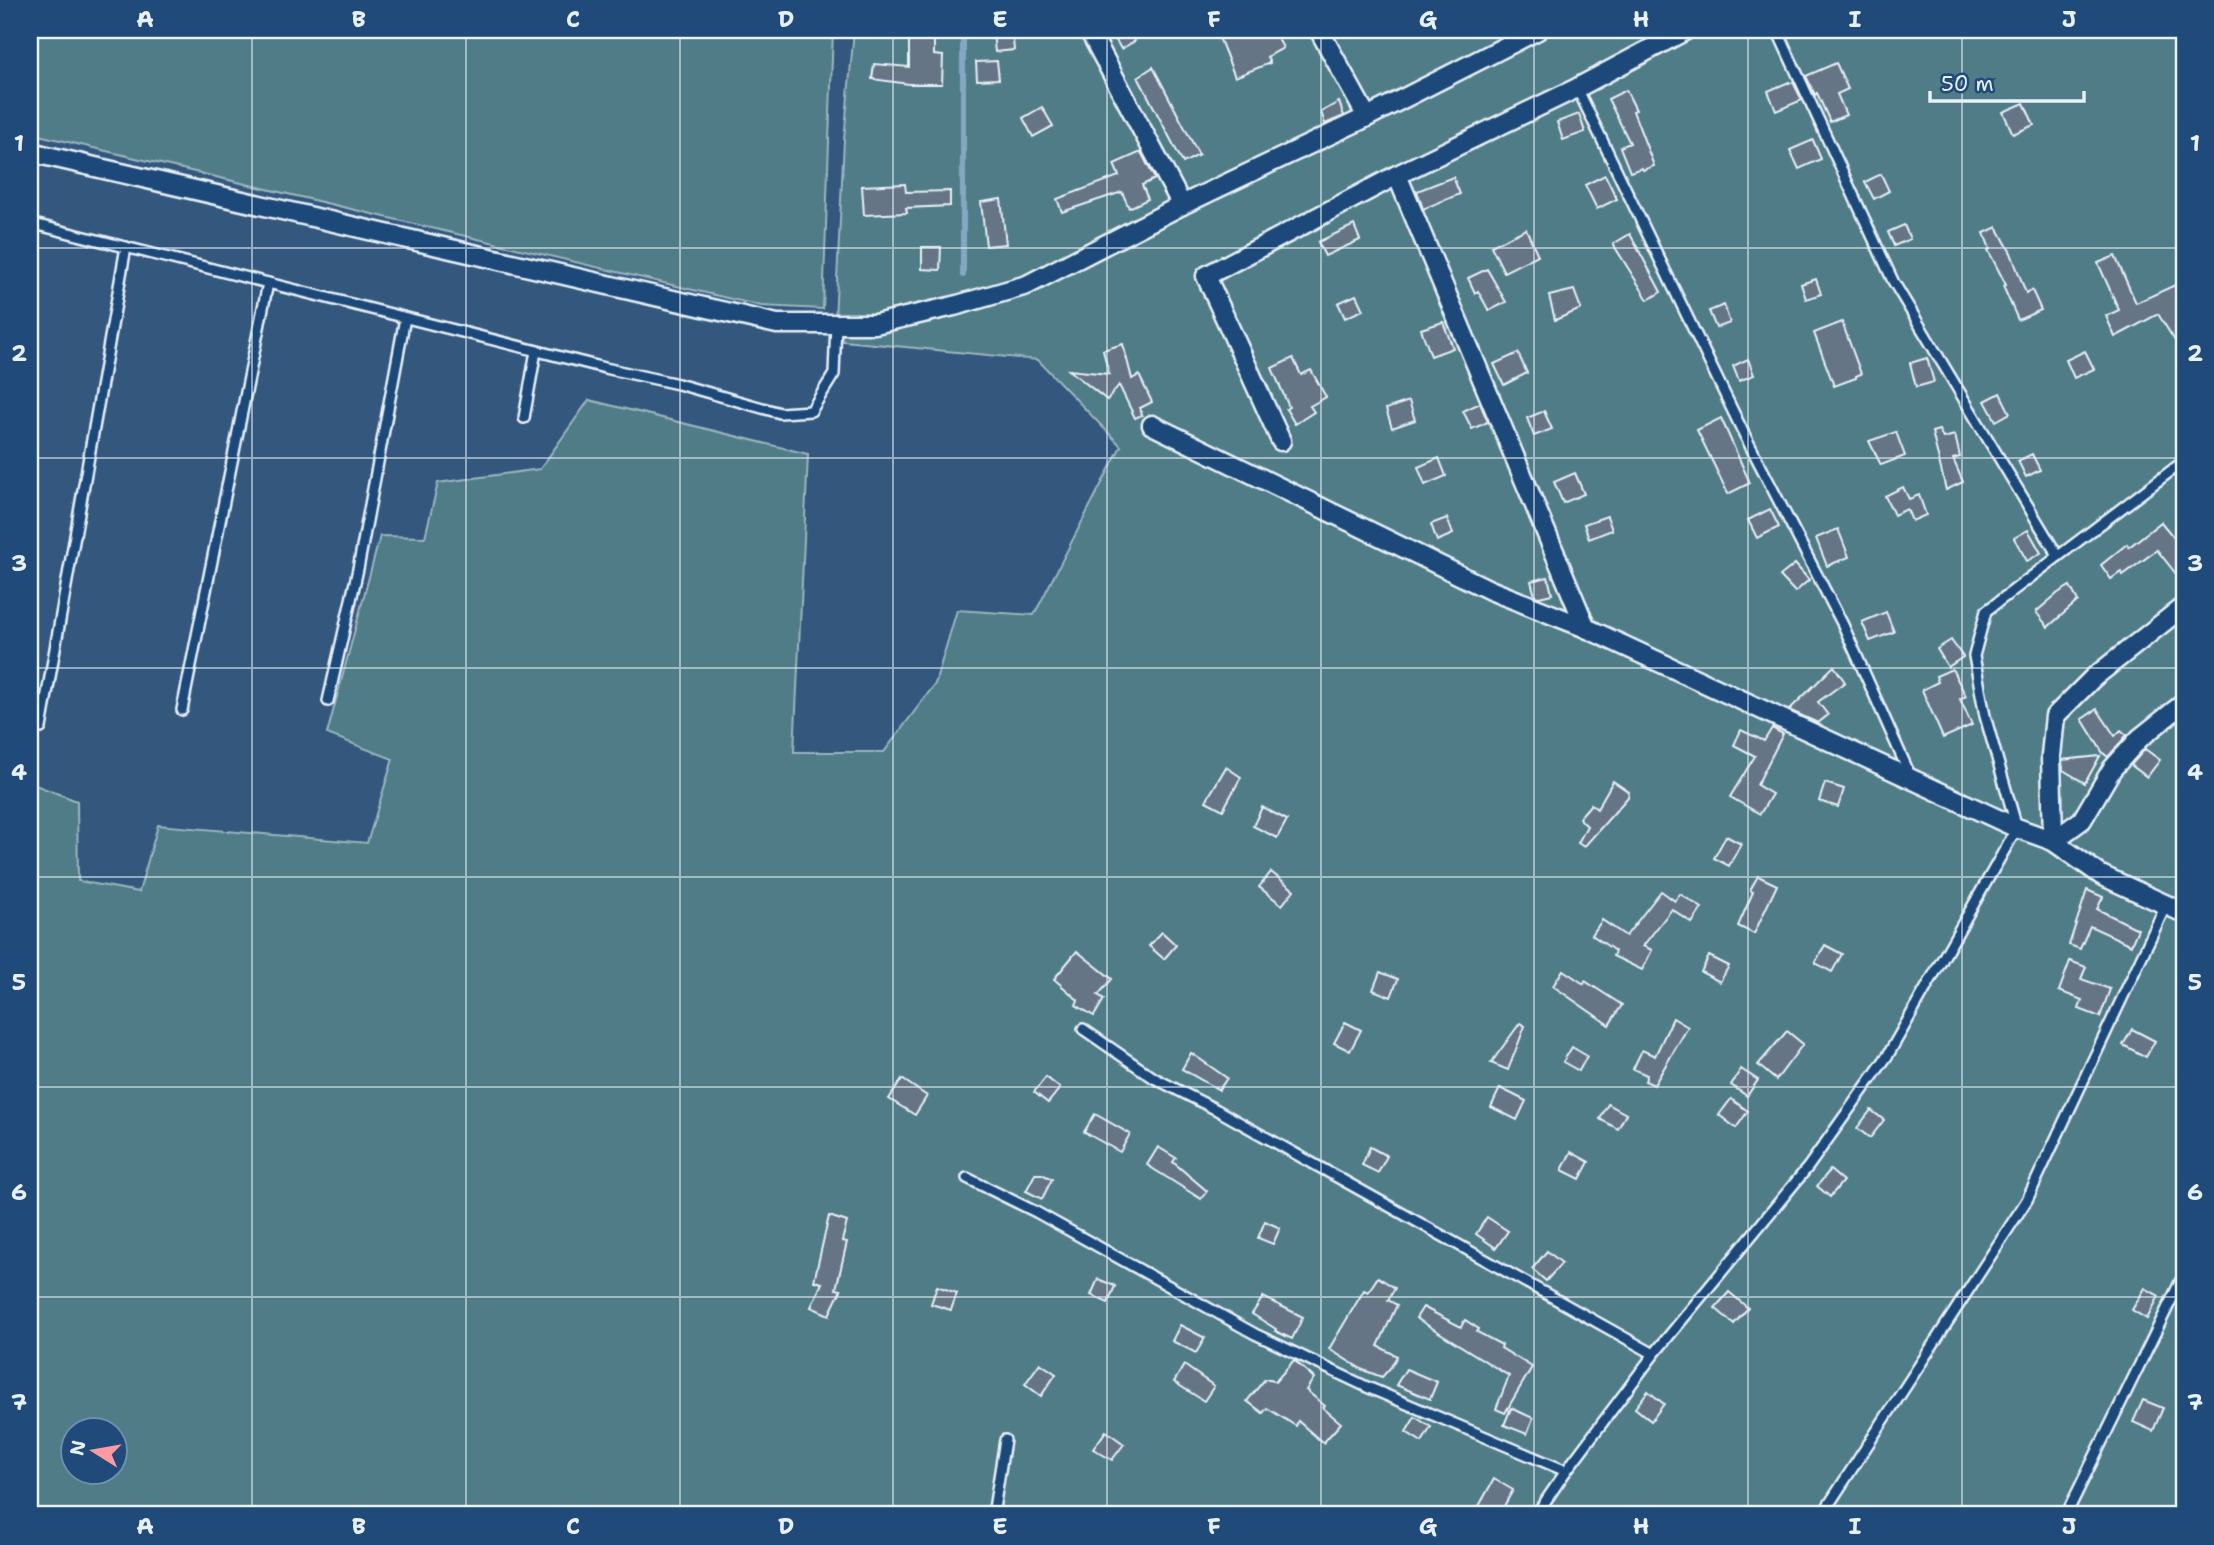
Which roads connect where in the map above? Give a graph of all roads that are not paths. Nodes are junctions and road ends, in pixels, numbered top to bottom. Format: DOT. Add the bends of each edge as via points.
graph roads {
  1 [pos="1089,30"];
  2 [pos="1319,30"];
  3 [pos="1538,30"];
  4 [pos="1686,30"];
  5 [pos="1777,30"];
  6 [pos="1577,88"];
  7 [pos="1367,117"];
  8 [pos="30,152"];
  9 [pos="1397,175"];
  10 [pos="1182,205"];
  11 [pos="30,223"];
  12 [pos="126,247"];
  13 [pos="268,283"];
  14 [pos="405,318"];
  15 [pos="836,324"];
  16 [pos="536,351"];
  17 [pos="524,418"];
  18 [pos="1153,425"];
  19 [pos="1281,441"];
  20 [pos="2184,461"];
  21 [pos="2058,556"];
  22 [pos="2184,606"];
  23 [pos="1586,628"];
  24 [pos="328,701"];
  25 [pos="2184,703"];
  26 [pos="182,710"];
  27 [pos="41,728"];
  28 [pos="1912,780"];
  29 [pos="2017,828"];
  30 [pos="2053,841"];
  31 [pos="2166,905"];
  32 [pos="2184,913"];
  33 [pos="1083,1029"];
  34 [pos="967,1178"];
  35 [pos="2184,1274"];
  36 [pos="1654,1354"];
  37 [pos="1005,1440"];
  38 [pos="1566,1471"];
  39 [pos="993,1515"];
  40 [pos="1536,1515"];
  41 [pos="1822,1515"];
  42 [pos="2066,1515"];
  1 -- 10 [label="street"];
  2 -- 7 [label="street"];
  3 -- 7 [label="street"];
  4 -- 6 [label="street"];
  5 -- 21 [label="lane" via="1893,281"];
  6 -- 9 [label="street"];
  6 -- 28 [label="lane" via="1742,430 1843,625"];
  7 -- 10 [label="street"];
  8 -- 15 [label="street" via="777,324"];
  9 -- 19 [label="street" via="1206,276"];
  9 -- 23 [label="street"];
  10 -- 15 [label="street" via="1027,285 875,324"];
  11 -- 12 [label="lane"];
  12 -- 13 [label="lane"];
  12 -- 27 [label="lane"];
  13 -- 14 [label="lane"];
  13 -- 26 [label="lane"];
  14 -- 16 [label="lane"];
  14 -- 24 [label="lane"];
  15 -- 16 [label="lane" via="834,374 810,411 780,413"];
  16 -- 17 [label="lane"];
  18 -- 23 [label="street" via="1490,590"];
  20 -- 21 [label="lane"];
  21 -- 29 [label="lane" via="1986,611 1975,656 1984,716"];
  22 -- 30 [label="street" via="2093,678 2055,716"];
  23 -- 28 [label="street"];
  25 -- 30 [label="street" via="2140,738 2112,769 2082,820"];
  28 -- 29 [label="street"];
  29 -- 30 [label="street"];
  29 -- 36 [label="lane" via="1888,1055 1808,1167"];
  30 -- 31 [label="street" via="2101,875"];
  31 -- 32 [label="street"];
  31 -- 41 [label="lane" via="2027,1200"];
  33 -- 36 [label="lane" via="1154,1078"];
  34 -- 38 [label="lane" via="1255,1334"];
  35 -- 42 [label="lane"];
  36 -- 38 [label="lane"];
  37 -- 39 [label="lane"];
  38 -- 40 [label="lane"];
}
